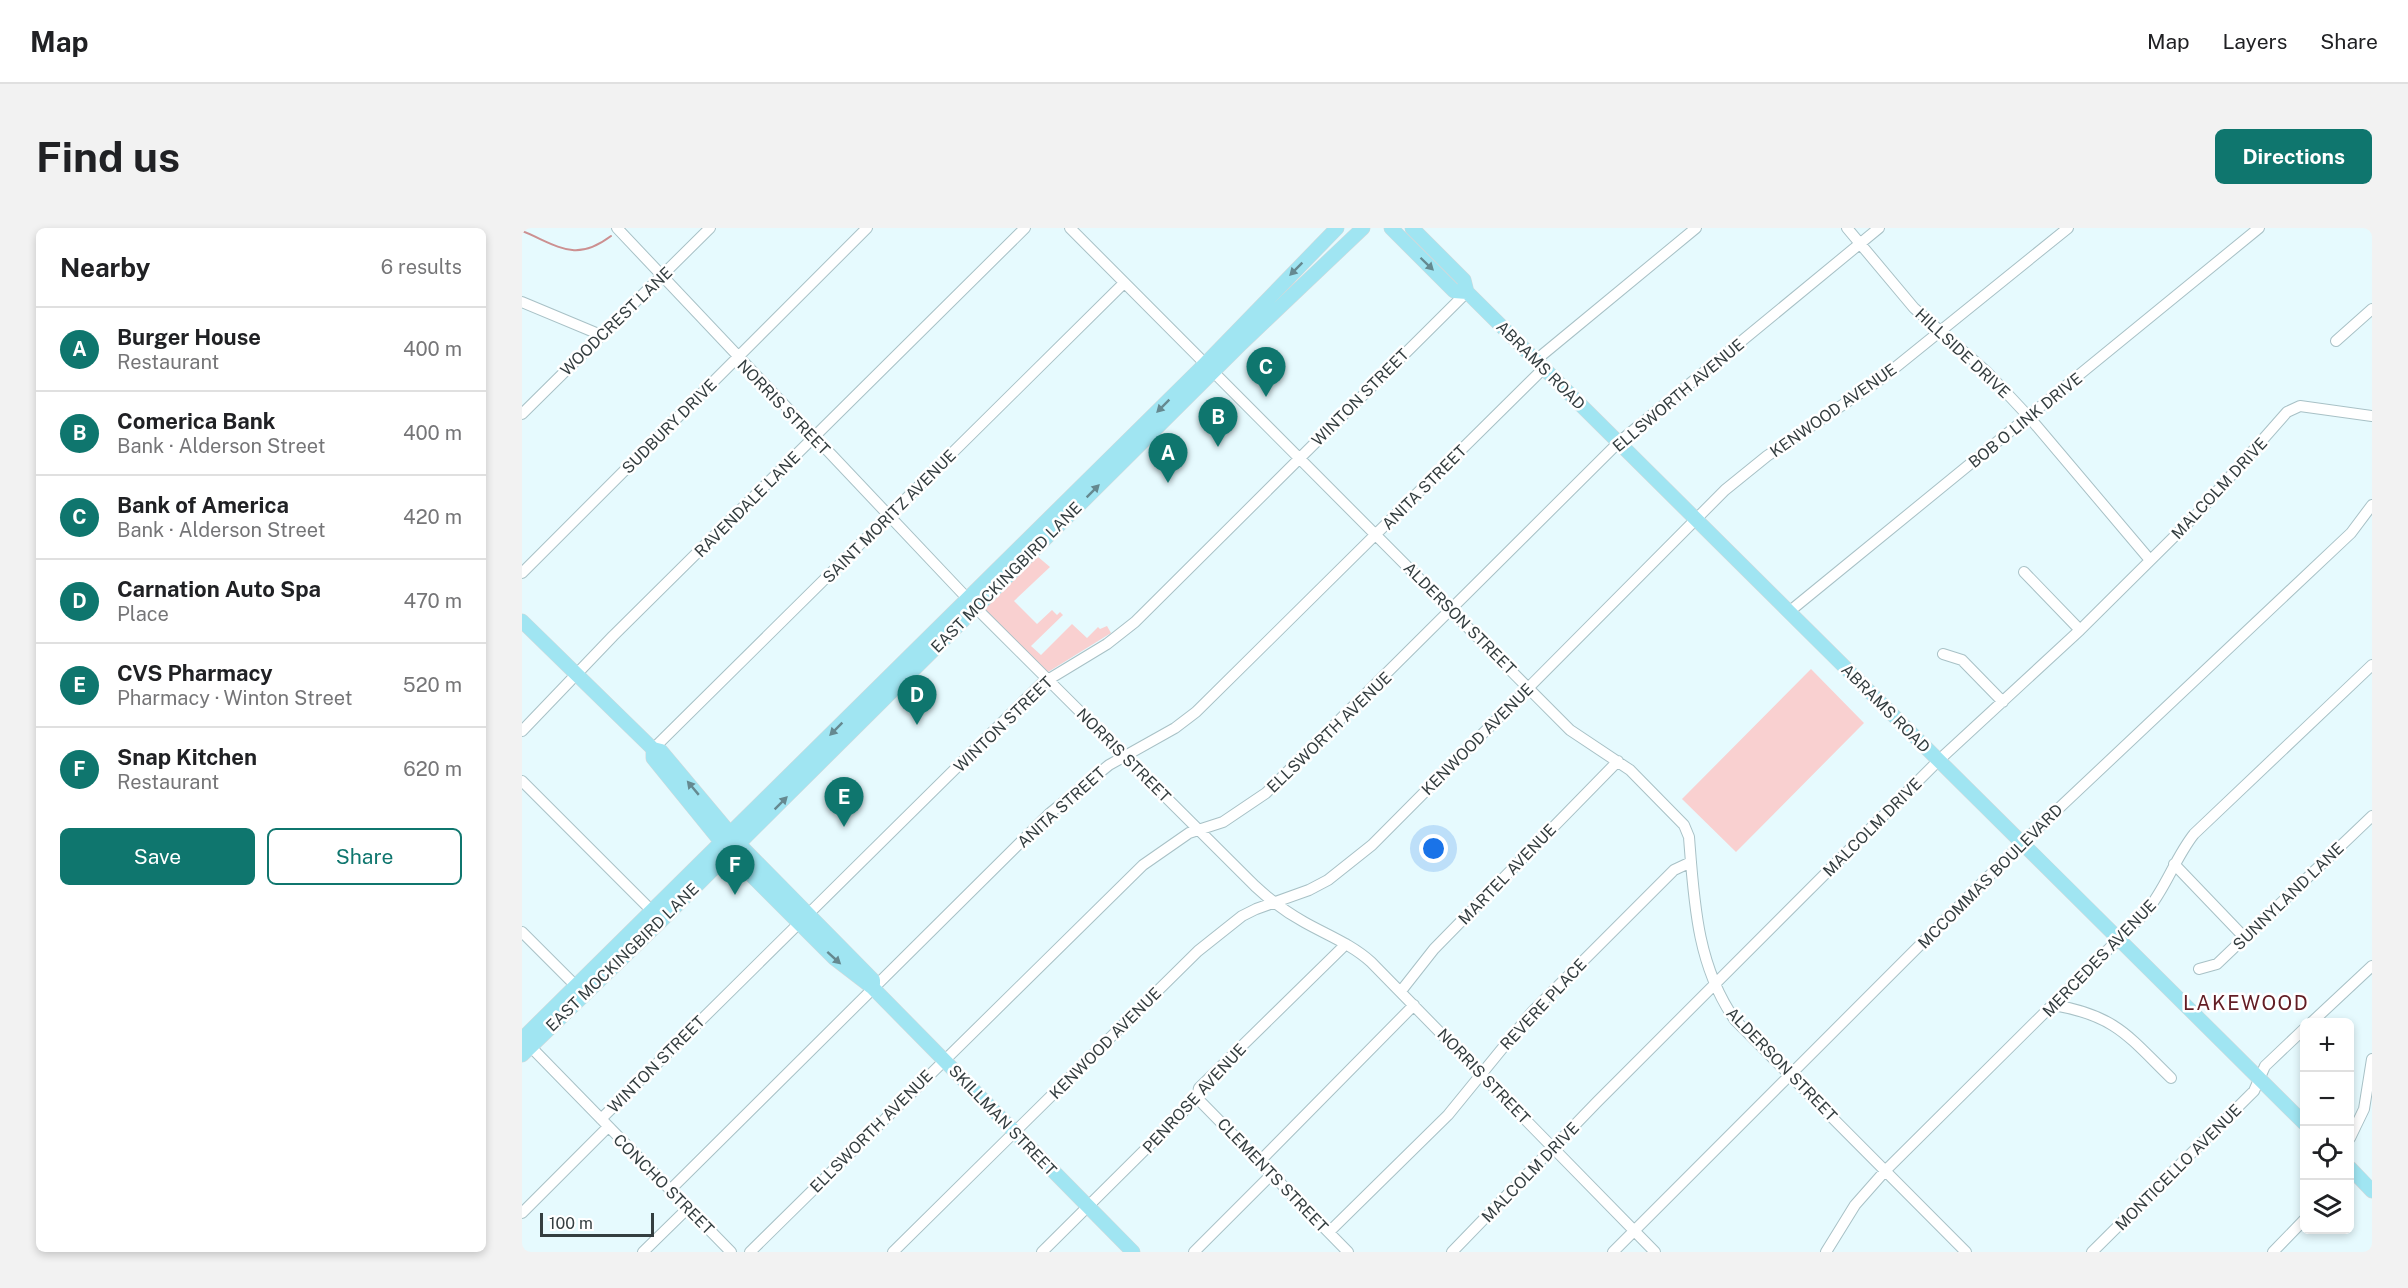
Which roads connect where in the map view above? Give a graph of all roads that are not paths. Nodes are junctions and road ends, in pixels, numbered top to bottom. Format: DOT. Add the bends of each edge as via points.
graph roads {
  1 [pos="617,228"];
  2 [pos="710,228"];
  3 [pos="867,228"];
  4 [pos="1025,228"];
  5 [pos="1070,228"];
  6 [pos="1337,228"];
  7 [pos="1364,228"];
  8 [pos="1391,228"];
  9 [pos="1412,228"];
  10 [pos="1696,228"];
  11 [pos="1847,228"];
  12 [pos="1879,228"];
  13 [pos="2068,228"];
  14 [pos="2259,228"];
  15 [pos="1860,244"];
  16 [pos="662,277"];
  17 [pos="1124,283"];
  18 [pos="1467,292"];
  19 [pos="1271,294"];
  20 [pos="522,302"];
  21 [pos="2372,309"];
  22 [pos="1940,332"];
  23 [pos="601,335"];
  24 [pos="2336,341"];
  25 [pos="1242,344"];
  26 [pos="738,358"];
  27 [pos="1540,364"];
  28 [pos="1208,369"];
  29 [pos="522,414"];
  30 [pos="2372,416"];
  31 [pos="2029,417"];
  32 [pos="814,438"];
  33 [pos="1619,442"];
  34 [pos="1298,458"];
  35 [pos="2372,504"];
  36 [pos="888,517"];
  37 [pos="1696,519"];
  38 [pos="1376,535"];
  39 [pos="2150,560"];
  40 [pos="2024,572"];
  41 [pos="522,573"];
  42 [pos="971,603"];
  43 [pos="1452,611"];
  44 [pos="1790,611"];
  45 [pos="522,621"];
  46 [pos="2080,630"];
  47 [pos="1943,654"];
  48 [pos="2372,665"];
  49 [pos="576,675"];
  50 [pos="1047,679"];
  51 [pos="1529,687"];
  52 [pos="2003,702"];
  53 [pos="522,731"];
  54 [pos="653,749"];
  55 [pos="822,752"];
  56 [pos="1124,755"];
  57 [pos="1618,761"];
  58 [pos="1938,761"];
  59 [pos="522,781"];
  60 [pos="2372,816"];
  61 [pos="1200,831"];
  62 [pos="724,837"];
  63 [pos="2022,843"];
  64 [pos="734,848"];
  65 [pos="1691,862"];
  66 [pos="2174,864"];
  67 [pos="1298,896"];
  68 [pos="1273,903"];
  69 [pos="651,910"];
  70 [pos="803,918"];
  71 [pos="1300,920"];
  72 [pos="661,921"];
  73 [pos="522,933"];
  74 [pos="2244,937"];
  75 [pos="2119,939"];
  76 [pos="1346,944"];
  77 [pos="2372,966"];
  78 [pos="2199,969"];
  79 [pos="1714,984"];
  80 [pos="873,988"];
  81 [pos="580,990"];
  82 [pos="1401,991"];
  83 [pos="1414,1005"];
  84 [pos="2054,1005"];
  85 [pos="2317,1018"];
  86 [pos="2300,1033"];
  87 [pos="524,1045"];
  88 [pos="944,1059"];
  89 [pos="2372,1059"];
  90 [pos="1482,1074"];
  91 [pos="1790,1075"];
  92 [pos="2171,1078"];
  93 [pos="2259,1078"];
  94 [pos="1197,1098"];
  95 [pos="2300,1119"];
  96 [pos="605,1123"];
  97 [pos="2354,1128"];
  98 [pos="1015,1132"];
  99 [pos="1555,1148"];
  100 [pos="1260,1161"];
  101 [pos="1885,1171"];
  102 [pos="1272,1174"];
  103 [pos="2354,1175"];
  104 [pos="670,1190"];
  105 [pos="2372,1191"];
  106 [pos="1088,1206"];
  107 [pos="688,1208"];
  108 [pos="522,1213"];
  109 [pos="2300,1224"];
  110 [pos="1635,1231"];
  111 [pos="1329,1232"];
  112 [pos="1346,1251"];
  113 [pos="642,1252"];
  114 [pos="731,1252"];
  115 [pos="750,1252"];
  116 [pos="893,1252"];
  117 [pos="1042,1252"];
  118 [pos="1133,1252"];
  119 [pos="1194,1252"];
  120 [pos="1452,1252"];
  121 [pos="1613,1252"];
  122 [pos="1655,1252"];
  123 [pos="1826,1252"];
  124 [pos="1966,1252"];
  125 [pos="2092,1252"];
  126 [pos="2273,1252"];
  1 -- 16 [label="street, NORRIS STREET"];
  2 -- 16 [label="street, WOODCREST LANE"];
  3 -- 26 [label="street, SUDBURY DRIVE"];
  4 -- 32 [label="street, RAVENDALE LANE"];
  5 -- 17 [label="street, ALDERSON STREET"];
  6 -- 19 [label="main road, EAST MOCKINGBIRD LANE, one-way"];
  7 -- 25 [label="main road, EAST MOCKINGBIRD LANE"];
  8 -- 18 [label="main road, ABRAMS ROAD, one-way" via="1454,291"];
  9 -- 18 [label="main road, ABRAMS ROAD" via="1464,280"];
  10 -- 27 [label="street, ANITA STREET"];
  11 -- 15 [label="street, HILLSIDE DRIVE"];
  12 -- 15 [label="street, ELLSWORTH AVENUE"];
  13 -- 22 [label="street, KENWOOD AVENUE"];
  14 -- 31 [label="street, BOB O LINK DRIVE"];
  15 -- 22 [label="street, HILLSIDE DRIVE"];
  15 -- 33 [label="street, ELLSWORTH AVENUE"];
  16 -- 23 [label="street, WOODCREST LANE"];
  16 -- 26 [label="street, NORRIS STREET"];
  17 -- 28 [label="street, ALDERSON STREET"];
  17 -- 36 [label="street, SAINT MORITZ AVENUE"];
  18 -- 27 [label="main road, ABRAMS ROAD"];
  18 -- 34 [label="street, WINTON STREET"];
  19 -- 25 [label="main road" via="1269,306 1253,323"];
  19 -- 28 [label="main road, EAST MOCKINGBIRD LANE"];
  20 -- 23 [label="street"];
  21 -- 24 [label="street"];
  22 -- 31 [label="street, HILLSIDE DRIVE" via="1987,372"];
  22 -- 37 [label="street, KENWOOD AVENUE" via="1852,400 1767,456"];
  23 -- 29 [label="street, WOODCREST LANE"];
  25 -- 28 [label="main road, EAST MOCKINGBIRD LANE"];
  26 -- 32 [label="street, NORRIS STREET"];
  26 -- 41 [label="street, SUDBURY DRIVE"];
  27 -- 33 [label="main road, ABRAMS ROAD"];
  27 -- 38 [label="street, ANITA STREET"];
  28 -- 34 [label="street, ALDERSON STREET"];
  28 -- 42 [label="main road, EAST MOCKINGBIRD LANE"];
  30 -- 39 [label="street, MALCOLM DRIVE" via="2295,407 2287,412 2198,513"];
  31 -- 39 [label="street, HILLSIDE DRIVE"];
  31 -- 44 [label="street, BOB O LINK DRIVE"];
  32 -- 36 [label="street, NORRIS STREET"];
  32 -- 49 [label="street, RAVENDALE LANE"];
  33 -- 37 [label="main road, ABRAMS ROAD"];
  33 -- 43 [label="street, ELLSWORTH AVENUE"];
  34 -- 38 [label="street, ALDERSON STREET"];
  34 -- 50 [label="street, WINTON STREET" via="1135,622 1107,644"];
  35 -- 63 [label="street, MCCOMMAS BOULEVARD" via="2343,540"];
  36 -- 42 [label="street, NORRIS STREET"];
  36 -- 54 [label="street, SAINT MORITZ AVENUE"];
  37 -- 44 [label="main road, ABRAMS ROAD"];
  37 -- 51 [label="street, KENWOOD AVENUE"];
  38 -- 43 [label="street, ALDERSON STREET"];
  38 -- 56 [label="street, ANITA STREET" via="1196,712"];
  39 -- 46 [label="street, MALCOLM DRIVE"];
  40 -- 46 [label="street"];
  42 -- 50 [label="street, NORRIS STREET"];
  42 -- 55 [label="main road, EAST MOCKINGBIRD LANE"];
  43 -- 51 [label="street, ALDERSON STREET"];
  43 -- 61 [label="street, ELLSWORTH AVENUE" via="1283,779 1231,817"];
  44 -- 58 [label="main road, ABRAMS ROAD"];
  45 -- 49 [label="main road, SKILLMAN STREET"];
  46 -- 52 [label="street, MALCOLM DRIVE"];
  47 -- 52 [label="street" via="1962,660"];
  48 -- 66 [label="street, MERCEDES AVENUE" via="2194,834"];
  49 -- 53 [label="street, RAVENDALE LANE"];
  49 -- 54 [label="main road, SKILLMAN STREET"];
  50 -- 56 [label="street, NORRIS STREET"];
  50 -- 70 [label="street, WINTON STREET"];
  51 -- 57 [label="street, ALDERSON STREET" via="1584,742"];
  51 -- 67 [label="street, KENWOOD AVENUE" via="1372,845 1328,879"];
  52 -- 58 [label="street, MALCOLM DRIVE"];
  54 -- 62 [label="main road, SKILLMAN STREET" via="661,751"];
  55 -- 62 [label="main road, EAST MOCKINGBIRD LANE"];
  64 -- 55 [label="main road, EAST MOCKINGBIRD LANE, one-way"];
  56 -- 61 [label="street, NORRIS STREET"];
  56 -- 80 [label="street, ANITA STREET" via="1049,814"];
  57 -- 65 [label="street, ALDERSON STREET" via="1684,825"];
  57 -- 82 [label="street, MARTEL AVENUE" via="1434,948"];
  58 -- 63 [label="main road, ABRAMS ROAD"];
  58 -- 79 [label="street, MALCOLM DRIVE"];
  59 -- 69 [label="street"];
  60 -- 74 [label="street, SUNNYLAND LANE"];
  61 -- 68 [label="street, NORRIS STREET"];
  61 -- 88 [label="street, ELLSWORTH AVENUE" via="1189,833 1143,865"];
  62 -- 64 [label="main road, SKILLMAN STREET"];
  62 -- 69 [label="main road, EAST MOCKINGBIRD LANE"];
  63 -- 75 [label="main road, ABRAMS ROAD"];
  63 -- 91 [label="street, MCCOMMAS BOULEVARD"];
  64 -- 70 [label="main road, SKILLMAN STREET"];
  64 -- 72 [label="main road, EAST MOCKINGBIRD LANE"];
  65 -- 79 [label="street, ALDERSON STREET" via="1701,945"];
  65 -- 90 [label="street, REVERE PLACE" via="1674,870 1532,1012"];
  66 -- 74 [label="street"];
  66 -- 75 [label="street, MERCEDES AVENUE" via="2159,897"];
  67 -- 68 [label="street, KENWOOD AVENUE"];
  67 -- 71 [label="street" via="1295,907"];
  68 -- 71 [label="street, NORRIS STREET"];
  68 -- 98 [label="street, KENWOOD AVENUE" via="1242,916 1197,951"];
  69 -- 72 [label="main road"];
  69 -- 81 [label="main road, EAST MOCKINGBIRD LANE"];
  70 -- 80 [label="main road, SKILLMAN STREET" via="873,980"];
  70 -- 96 [label="street, WINTON STREET"];
  71 -- 76 [label="street, NORRIS STREET"];
  72 -- 81 [label="main road, EAST MOCKINGBIRD LANE"];
  73 -- 81 [label="street"];
  74 -- 78 [label="street, SUNNYLAND LANE" via="2217,964"];
  75 -- 84 [label="street, MERCEDES AVENUE"];
  75 -- 93 [label="main road, ABRAMS ROAD"];
  76 -- 82 [label="street, NORRIS STREET" via="1359,951"];
  76 -- 94 [label="street, PENROSE AVENUE" via="1199,1088"];
  77 -- 85 [label="street"];
  79 -- 91 [label="street, ALDERSON STREET" via="1735,1020"];
  79 -- 99 [label="street, MALCOLM DRIVE"];
  80 -- 88 [label="main road, SKILLMAN STREET"];
  80 -- 104 [label="street, ANITA STREET"];
  81 -- 87 [label="main road, EAST MOCKINGBIRD LANE"];
  82 -- 83 [label="street, NORRIS STREET"];
  83 -- 90 [label="street, NORRIS STREET"];
  83 -- 100 [label="street"];
  84 -- 92 [label="street" via="2089,1012 2110,1022"];
  84 -- 101 [label="street, MERCEDES AVENUE"];
  86 -- 93 [label="street, MONTICELLO AVENUE" via="2265,1066"];
  87 -- 96 [label="street, CONCHO STREET"];
  88 -- 98 [label="main road, SKILLMAN STREET"];
  88 -- 115 [label="street, ELLSWORTH AVENUE"];
  89 -- 97 [label="street" via="2364,1109"];
  90 -- 99 [label="street, NORRIS STREET"];
  90 -- 111 [label="street, REVERE PLACE" via="1448,1115"];
  91 -- 101 [label="street, ALDERSON STREET"];
  91 -- 110 [label="street, MCCOMMAS BOULEVARD"];
  93 -- 95 [label="main road, ABRAMS ROAD"];
  93 -- 125 [label="street, MONTICELLO AVENUE" via="2254,1091"];
  94 -- 100 [label="street, CLEMENTS STREET"];
  94 -- 106 [label="street, PENROSE AVENUE"];
  96 -- 104 [label="street, CONCHO STREET"];
  96 -- 108 [label="street, WINTON STREET"];
  98 -- 106 [label="main road, SKILLMAN STREET"];
  98 -- 116 [label="street, KENWOOD AVENUE"];
  99 -- 110 [label="street, NORRIS STREET"];
  99 -- 120 [label="street, MALCOLM DRIVE"];
  100 -- 102 [label="street, CLEMENTS STREET"];
  101 -- 123 [label="street, MERCEDES AVENUE" via="1850,1212"];
  101 -- 124 [label="street, ALDERSON STREET"];
  102 -- 111 [label="street, CLEMENTS STREET"];
  102 -- 119 [label="street"];
  103 -- 105 [label="main road"];
  104 -- 107 [label="street, CONCHO STREET"];
  106 -- 117 [label="street, PENROSE AVENUE"];
  106 -- 118 [label="main road, SKILLMAN STREET"];
  107 -- 113 [label="street"];
  107 -- 114 [label="street, CONCHO STREET"];
  109 -- 126 [label="street"];
  110 -- 121 [label="street, MCCOMMAS BOULEVARD"];
  110 -- 122 [label="street, NORRIS STREET"];
  111 -- 112 [label="street, CLEMENTS STREET"];
}
